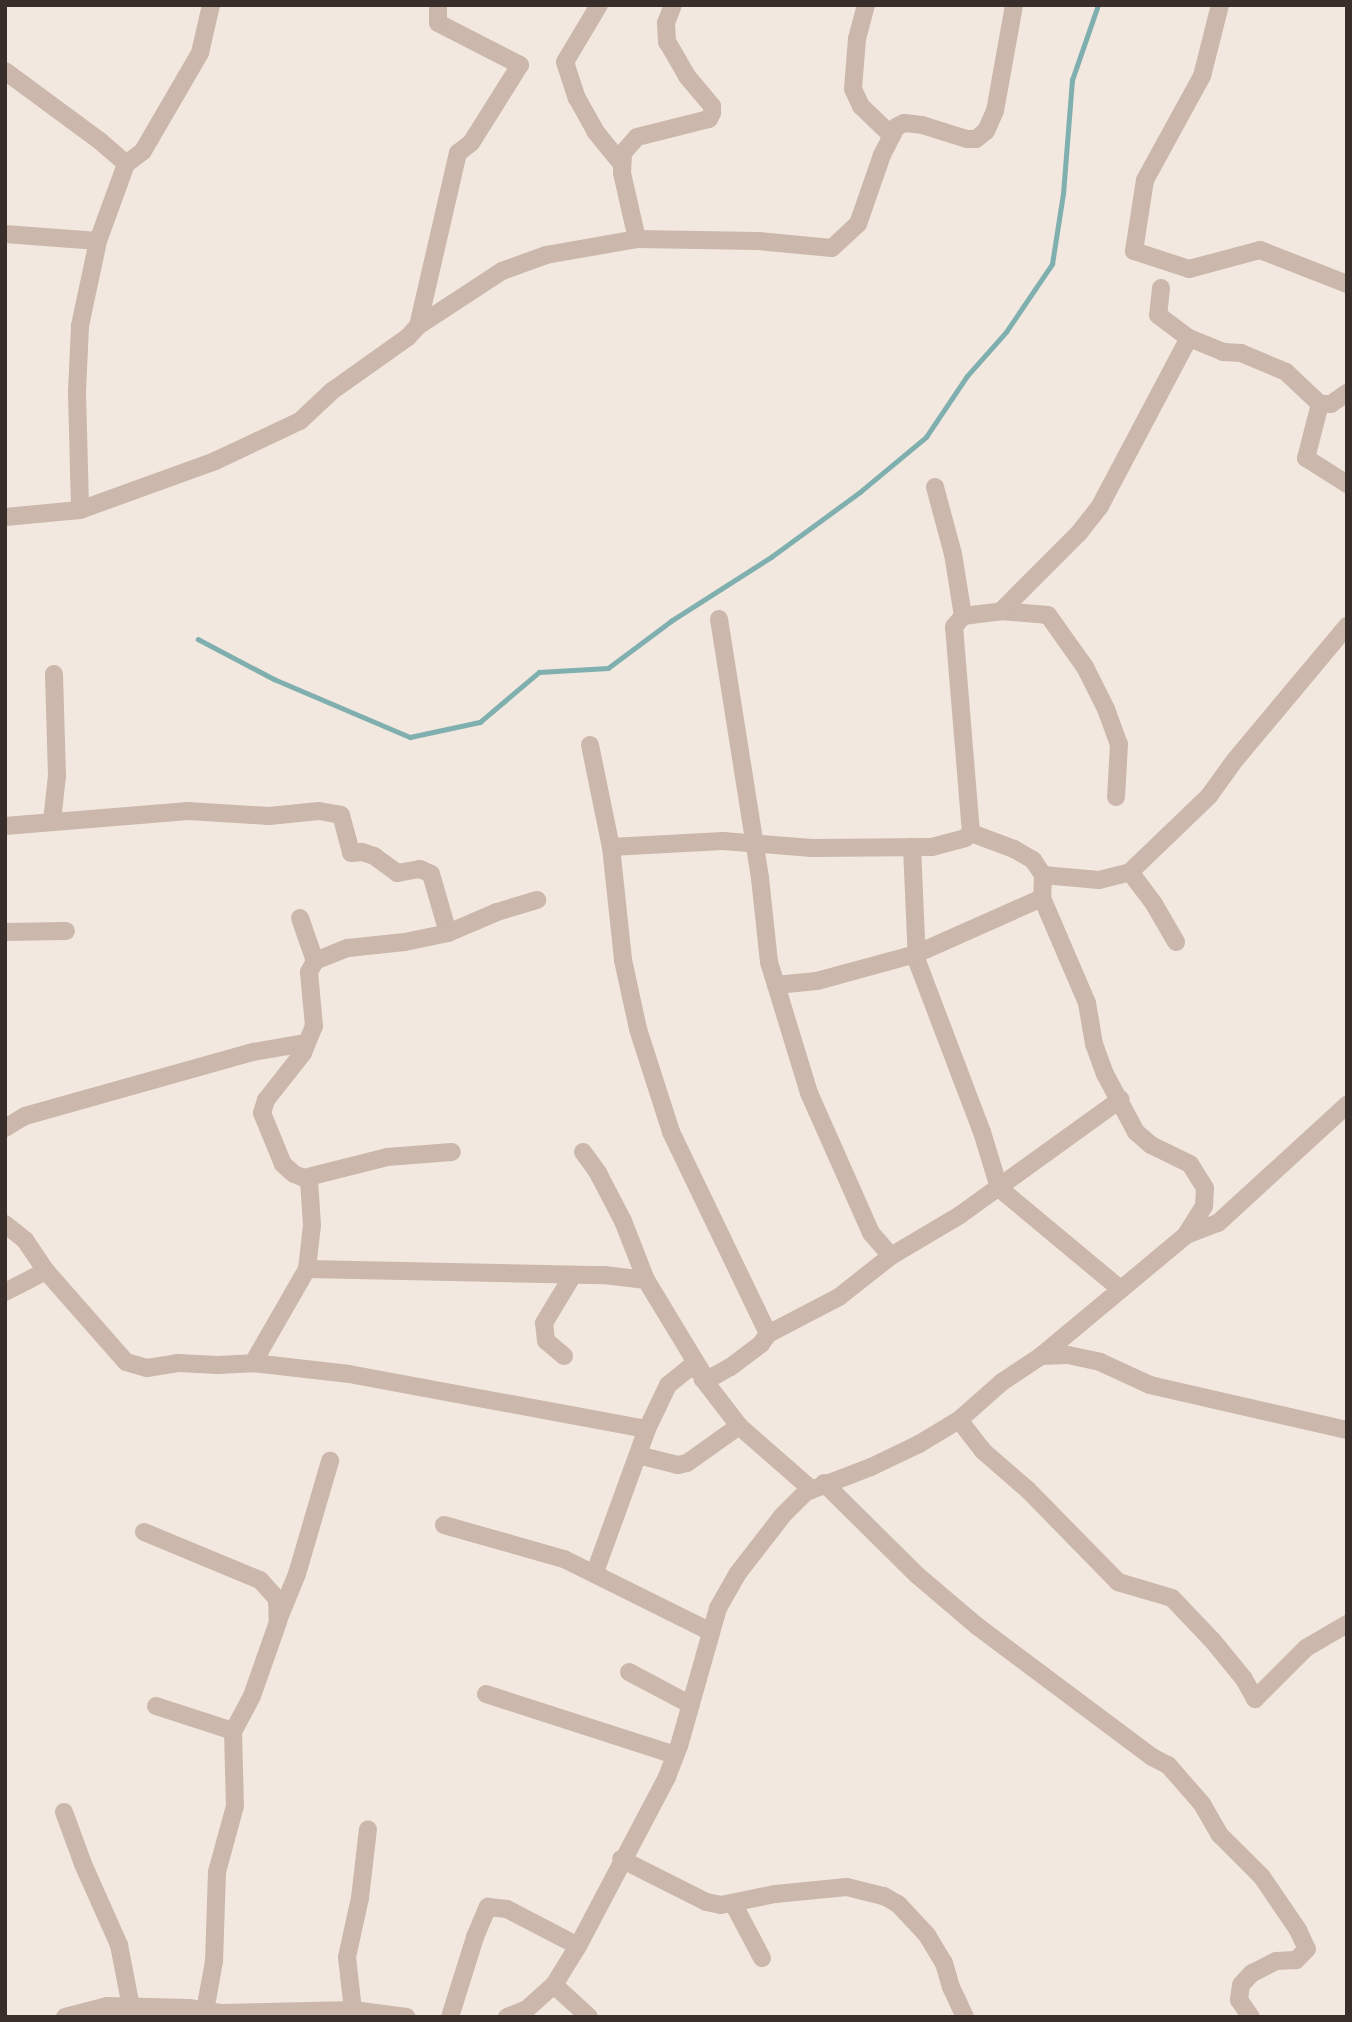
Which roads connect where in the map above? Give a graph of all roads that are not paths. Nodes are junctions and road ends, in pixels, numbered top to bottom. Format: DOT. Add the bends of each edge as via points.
graph roads {
  1 [pos="211,5"];
  2 [pos="438,5"];
  3 [pos="599,5"];
  4 [pos="673,5"];
  5 [pos="866,5"];
  6 [pos="1014,5"];
  7 [pos="1220,5"];
  8 [pos="5,71"];
  9 [pos="891,135"];
  10 [pos="621,163"];
  11 [pos="126,164"];
  12 [pos="5,234"];
  13 [pos="637,239"];
  14 [pos="98,241"];
  15 [pos="1347,284"];
  16 [pos="1161,288"];
  17 [pos="418,326"];
  18 [pos="1189,338"];
  19 [pos="1347,393"];
  20 [pos="1320,404"];
  21 [pos="1347,484"];
  22 [pos="935,487"];
  23 [pos="80,510"];
  24 [pos="5,517"];
  25 [pos="1001,611"];
  26 [pos="963,616"];
  27 [pos="719,620"];
  28 [pos="1347,626"];
  29 [pos="54,674"];
  30 [pos="590,745"];
  31 [pos="1116,797"];
  32 [pos="52,821"];
  33 [pos="5,825"];
  34 [pos="971,833"];
  35 [pos="754,844"];
  36 [pos="611,847"];
  37 [pos="912,847"];
  38 [pos="1130,872"];
  39 [pos="1043,875"];
  40 [pos="1042,898"];
  41 [pos="537,900"];
  42 [pos="300,918"];
  43 [pos="66,930"];
  44 [pos="5,932"];
  45 [pos="448,933"];
  46 [pos="1176,942"];
  47 [pos="916,954"];
  48 [pos="315,961"];
  49 [pos="776,985"];
  50 [pos="306,1043"];
  51 [pos="1121,1099"];
  52 [pos="1347,1105"];
  53 [pos="5,1128"];
  54 [pos="452,1152"];
  55 [pos="583,1152"];
  56 [pos="304,1178"];
  57 [pos="999,1188"];
  58 [pos="5,1224"];
  59 [pos="1186,1235"];
  60 [pos="891,1256"];
  61 [pos="306,1269"];
  62 [pos="46,1271"];
  63 [pos="573,1275"];
  64 [pos="646,1280"];
  65 [pos="1119,1288"];
  66 [pos="5,1292"];
  67 [pos="768,1334"];
  68 [pos="564,1356"];
  69 [pos="1041,1356"];
  70 [pos="253,1363"];
  71 [pos="702,1374"];
  72 [pos="959,1420"];
  73 [pos="739,1426"];
  74 [pos="647,1429"];
  75 [pos="1347,1430"];
  76 [pos="638,1455"];
  77 [pos="330,1461"];
  78 [pos="817,1486"];
  79 [pos="444,1525"];
  80 [pos="144,1532"];
  81 [pos="595,1572"];
  82 [pos="278,1622"];
  83 [pos="1347,1624"];
  84 [pos="711,1632"];
  85 [pos="629,1672"];
  86 [pos="486,1694"];
  87 [pos="691,1705"];
  88 [pos="156,1706"];
  89 [pos="233,1731"];
  90 [pos="675,1755"];
  91 [pos="64,1812"];
  92 [pos="368,1829"];
  93 [pos="621,1859"];
  94 [pos="734,1905"];
  95 [pos="578,1946"];
  96 [pos="762,1958"];
  97 [pos="554,1985"];
  98 [pos="131,2007"];
  99 [pos="353,2010"];
  100 [pos="205,2011"];
  101 [pos="528,2013"];
  102 [pos="65,2017"];
  103 [pos="407,2017"];
  104 [pos="450,2017"];
  105 [pos="507,2017"];
  106 [pos="589,2017"];
  107 [pos="965,2017"];
  108 [pos="1251,2017"];
  1 -- 11 [label="street" via="200,53 143,151"];
  2 -- 17 [label="street" via="438,23 520,65 471,143 458,153"];
  3 -- 10 [label="street" via="565,62 595,131"];
  4 -- 10 [label="street" via="664,30 667,42 712,106 712,113 709,119 637,137 623,153"];
  5 -- 9 [label="street" via="857,39 853,89 861,106"];
  6 -- 9 [label="street" via="995,111 986,131 967,139 904,123"];
  7 -- 15 [label="street" via="1202,76 1145,180 1135,251 1189,269 1260,250"];
  8 -- 11 [label="street"];
  9 -- 13 [label="street" via="858,224 832,248 758,241"];
  10 -- 13 [label="street"];
  11 -- 14 [label="street"];
  12 -- 14 [label="street"];
  13 -- 17 [label="street" via="546,255 502,271"];
  14 -- 23 [label="street" via="80,326"];
  16 -- 18 [label="street" via="1158,315"];
  17 -- 23 [label="street" via="300,421 215,461"];
  18 -- 20 [label="street" via="1286,372"];
  18 -- 25 [label="street" via="1100,506"];
  19 -- 20 [label="street" via="1331,404"];
  20 -- 21 [label="street" via="1306,458"];
  22 -- 26 [label="street"];
  23 -- 24 [label="street"];
  25 -- 26 [label="street"];
  25 -- 31 [label="street" via="1048,615 1085,667 1119,744"];
  26 -- 34 [label="street" via="954,627 954,643"];
  27 -- 35 [label="street"];
  28 -- 38 [label="street" via="1209,796"];
  29 -- 32 [label="street" via="57,776"];
  30 -- 36 [label="street"];
  32 -- 33 [label="street"];
  32 -- 45 [label="street" via="188,810 341,815 351,853 374,856 397,873 420,869 431,874"];
  34 -- 37 [label="street" via="932,847"];
  34 -- 39 [label="street" via="1033,860"];
  35 -- 36 [label="street" via="723,841"];
  35 -- 37 [label="street"];
  35 -- 49 [label="street"];
  36 -- 67 [label="street" via="630,995 671,1132"];
  37 -- 47 [label="street"];
  38 -- 39 [label="street" via="1099,880"];
  38 -- 46 [label="street"];
  39 -- 40 [label="street"];
  40 -- 47 [label="street"];
  40 -- 51 [label="street" via="1087,1003 1105,1074"];
  41 -- 45 [label="street"];
  42 -- 48 [label="street"];
  43 -- 44 [label="street"];
  45 -- 48 [label="street" via="348,948"];
  47 -- 49 [label="street" via="817,981"];
  47 -- 57 [label="street"];
  48 -- 50 [label="street" via="309,972 314,1026"];
  49 -- 60 [label="street" via="809,1093 871,1233"];
  50 -- 53 [label="street" via="253,1052 25,1115"];
  50 -- 56 [label="street" via="290,1072 266,1100 262,1113 283,1164"];
  51 -- 57 [label="street"];
  51 -- 59 [label="street" via="1136,1132 1151,1145 1190,1164 1205,1188 1205,1206"];
  52 -- 59 [label="street" via="1218,1223"];
  54 -- 56 [label="street" via="387,1157"];
  55 -- 64 [label="street" via="623,1221"];
  56 -- 61 [label="street" via="311,1188 312,1225"];
  57 -- 60 [label="street"];
  57 -- 65 [label="street"];
  58 -- 62 [label="street" via="25,1240"];
  59 -- 65 [label="street"];
  60 -- 67 [label="street" via="839,1297"];
  61 -- 63 [label="street"];
  61 -- 70 [label="street"];
  62 -- 66 [label="street"];
  62 -- 70 [label="street" via="126,1362 146,1368 178,1363"];
  63 -- 64 [label="street"];
  63 -- 68 [label="street" via="544,1323 546,1341"];
  64 -- 71 [label="street"];
  65 -- 69 [label="street"];
  67 -- 71 [label="street" via="716,1376"];
  69 -- 72 [label="street"];
  69 -- 75 [label="street" via="1068,1355 1100,1362 1150,1385"];
  70 -- 74 [label="street" via="402,1382"];
  71 -- 73 [label="street"];
  71 -- 74 [label="street" via="688,1369 668,1385"];
  72 -- 78 [label="street" via="871,1468"];
  72 -- 83 [label="street" via="983,1451 1118,1582 1172,1598 1213,1641 1255,1699 1306,1648"];
  73 -- 76 [label="street" via="687,1464"];
  73 -- 78 [label="street"];
  74 -- 76 [label="street"];
  76 -- 81 [label="street"];
  77 -- 82 [label="street"];
  78 -- 84 [label="street" via="783,1515 738,1573 718,1608"];
  78 -- 108 [label="street" via="977,1626 1168,1765 1202,1804 1220,1835 1262,1877 1307,1950 1296,1960 1276,1961 1252,1973 1241,1985 1239,2000"];
  79 -- 81 [label="street"];
  80 -- 82 [label="street" via="260,1580 277,1600"];
  81 -- 84 [label="street"];
  82 -- 89 [label="street" via="252,1696"];
  84 -- 87 [label="street"];
  85 -- 87 [label="street"];
  86 -- 90 [label="street"];
  87 -- 90 [label="street"];
  88 -- 89 [label="street"];
  89 -- 100 [label="street" via="235,1806 217,1872 214,1961"];
  90 -- 93 [label="street"];
  91 -- 98 [label="street" via="119,1945"];
  92 -- 99 [label="street" via="347,1957"];
  93 -- 94 [label="street" via="706,1902"];
  93 -- 95 [label="street"];
  94 -- 96 [label="street"];
  94 -- 107 [label="street" via="775,1894 848,1887 884,1896 927,1935 944,1963"];
  95 -- 97 [label="street"];
  95 -- 104 [label="street" via="507,1909 488,1907"];
  97 -- 101 [label="street"];
  97 -- 106 [label="street"];
  98 -- 100 [label="street"];
  98 -- 102 [label="street" via="107,2006"];
  99 -- 100 [label="street"];
  99 -- 103 [label="street"];
  101 -- 105 [label="street"];
}
